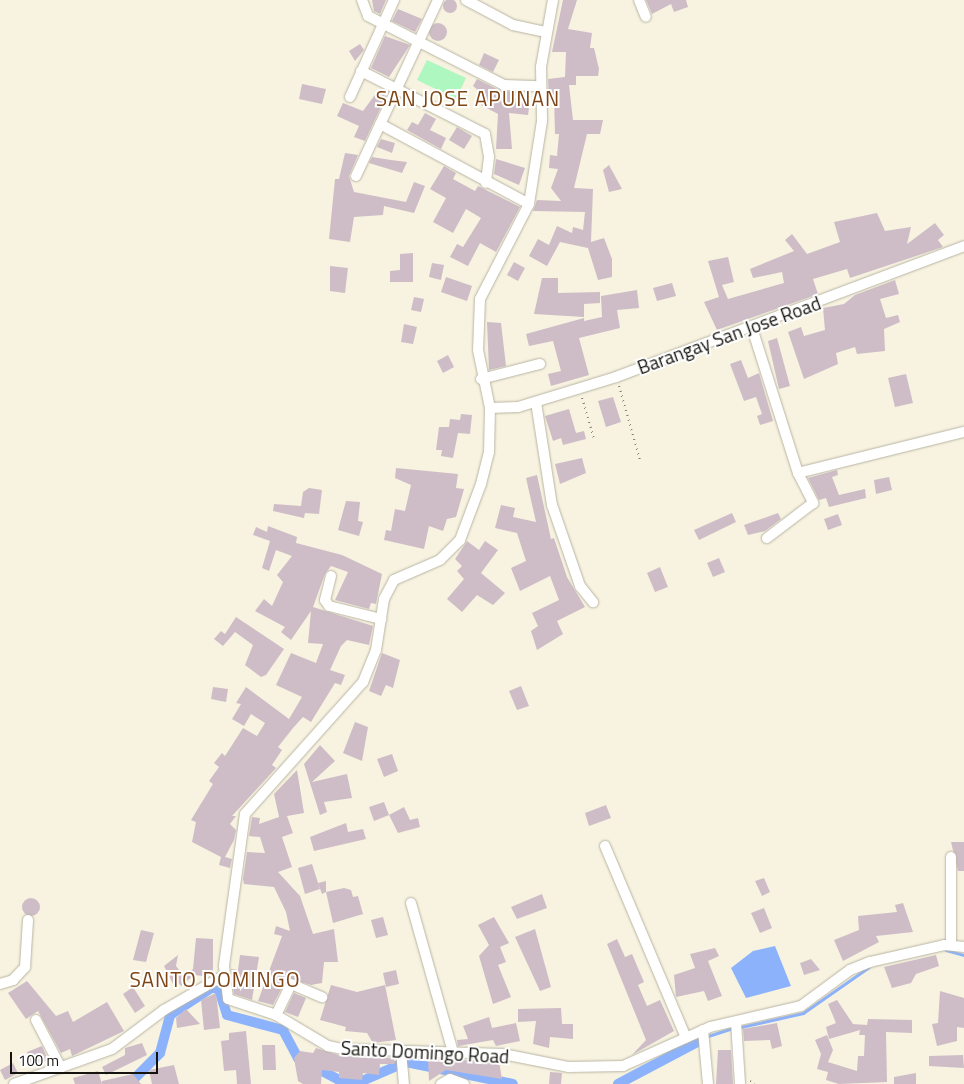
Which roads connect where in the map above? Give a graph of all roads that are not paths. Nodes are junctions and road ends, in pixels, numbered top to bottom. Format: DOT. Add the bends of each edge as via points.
graph roads {
  1 [pos="362,0"];
  2 [pos="394,0"];
  3 [pos="438,0"];
  4 [pos="466,0"];
  5 [pos="553,0"];
  6 [pos="639,0"];
  7 [pos="646,16"];
  8 [pos="384,24"];
  9 [pos="546,32"];
  10 [pos="419,41"];
  11 [pos="361,71"];
  12 [pos="540,86"];
  13 [pos="396,90"];
  14 [pos="350,97"];
  15 [pos="380,124"];
  16 [pos="356,176"];
  17 [pos="486,183"];
  18 [pos="529,204"];
  19 [pos="964,246"];
  20 [pos="752,328"];
  21 [pos="540,364"];
  22 [pos="481,379"];
  23 [pos="536,402"];
  24 [pos="490,408"];
  25 [pos="964,432"];
  26 [pos="798,473"];
  27 [pos="767,538"];
  28 [pos="331,576"];
  29 [pos="594,602"];
  30 [pos="381,619"];
  31 [pos="605,846"];
  32 [pos="951,858"];
  33 [pos="412,903"];
  34 [pos="28,920"];
  35 [pos="951,945"];
  36 [pos="964,947"];
  37 [pos="225,975"];
  38 [pos="0,984"];
  39 [pos="322,997"];
  40 [pos="276,1015"];
  41 [pos="36,1020"];
  42 [pos="736,1022"];
  43 [pos="703,1030"];
  44 [pos="686,1038"];
  45 [pos="453,1052"];
  46 [pos="401,1059"];
  47 [pos="61,1068"];
  48 [pos="14,1084"];
  49 [pos="404,1084"];
  50 [pos="441,1084"];
  51 [pos="464,1084"];
  52 [pos="708,1084"];
  53 [pos="740,1084"];
  1 -- 8 [label="street" via="368,16"];
  2 -- 8 [label="street"];
  3 -- 10 [label="street"];
  4 -- 9 [label="street" via="514,25"];
  5 -- 9 [label="street"];
  6 -- 7 [label="street"];
  8 -- 10 [label="street"];
  8 -- 11 [label="street"];
  9 -- 12 [label="street"];
  10 -- 12 [label="street" via="504,85"];
  10 -- 13 [label="street"];
  11 -- 13 [label="street"];
  11 -- 14 [label="street"];
  12 -- 18 [label="street" via="542,121"];
  13 -- 15 [label="street"];
  13 -- 17 [label="street" via="484,134 489,157"];
  15 -- 16 [label="street"];
  15 -- 17 [label="street"];
  17 -- 18 [label="street"];
  18 -- 22 [label="street" via="480,299 477,330"];
  19 -- 20 [label="street, Barangay San Jose Road"];
  20 -- 23 [label="street, Barangay San Jose Road"];
  20 -- 26 [label="street"];
  21 -- 22 [label="street"];
  22 -- 24 [label="street"];
  23 -- 24 [label="street, Barangay San Jose Road"];
  23 -- 29 [label="street" via="552,505 580,586"];
  24 -- 30 [label="street, Santo Domingo Road" via="483,476 460,540 440,560 394,580"];
  25 -- 26 [label="street"];
  26 -- 27 [label="street" via="813,503"];
  28 -- 30 [label="street" via="325,600 329,606"];
  30 -- 37 [label="street, Santo Domingo Road" via="363,682 245,814"];
  31 -- 44 [label="street"];
  32 -- 35 [label="street"];
  33 -- 45 [label="street"];
  34 -- 38 [label="street" via="25,967 13,980"];
  35 -- 36 [label="street, Santo Domingo Road"];
  35 -- 42 [label="street, Santo Domingo Road" via="870,962 850,970 801,1006"];
  37 -- 40 [label="street, Santo Domingo Road" via="223,988 233,1004"];
  37 -- 47 [label="street" via="164,1010 112,1049"];
  39 -- 40 [label="street" via="290,984"];
  40 -- 46 [label="street, Santo Domingo Road" via="328,1046"];
  41 -- 47 [label="street"];
  42 -- 43 [label="street, Santo Domingo Road"];
  42 -- 53 [label="street"];
  43 -- 44 [label="street, Santo Domingo Road"];
  43 -- 52 [label="street"];
  44 -- 45 [label="street, Santo Domingo Road" via="623,1066 568,1067 503,1054"];
  45 -- 46 [label="street, Santo Domingo Road"];
  46 -- 49 [label="street"];
  47 -- 48 [label="street"];
  50 -- 51 [label="street" via="450,1079"];
}
